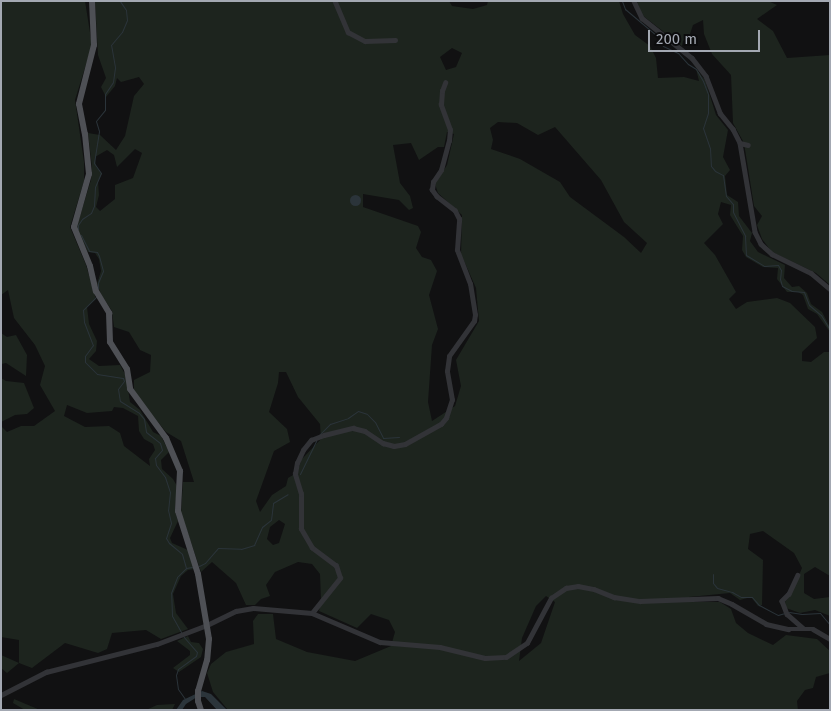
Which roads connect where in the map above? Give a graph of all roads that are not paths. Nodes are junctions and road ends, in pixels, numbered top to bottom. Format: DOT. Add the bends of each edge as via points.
graph roads {
  1 [pos="92,1"];
  2 [pos="335,1"];
  3 [pos="634,1"];
  4 [pos="395,40"];
  5 [pos="445,82"];
  6 [pos="740,143"];
  7 [pos="748,145"];
  8 [pos="830,289"];
  9 [pos="798,575"];
  10 [pos="312,613"];
  11 [pos="207,626"];
  12 [pos="803,628"];
  13 [pos="830,639"];
  14 [pos="1,694"];
  15 [pos="201,710"];
  1 -- 11 [label="main road" via="94,45 79,104 89,174 74,227 109,313 110,342 127,370 130,389 166,438 178,465 178,511 194,558"];
  2 -- 4 [label="street" via="348,32 359,39"];
  3 -- 6 [label="street" via="642,18 692,58 706,76 720,113"];
  5 -- 10 [label="street" via="441,98 450,130 449,141 432,190 455,211 459,219 457,250 470,284 474,321 449,356 447,371 452,400 441,424 394,446 353,428 311,440 303,450 296,463 295,474 301,494 301,529 312,548 336,566 340,578"];
  6 -- 7 [label="street"];
  6 -- 8 [label="street" via="759,241 767,251 811,273"];
  9 -- 12 [label="street" via="790,594 782,601 785,612"];
  10 -- 11 [label="street" via="253,608 236,611"];
  10 -- 12 [label="street" via="380,642 440,647 495,658 521,648 533,635 551,598 566,588 578,586 640,601 718,598 766,624 788,629"];
  11 -- 14 [label="street" via="178,637 46,672"];
  11 -- 15 [label="main road" via="208,660 198,691"];
  12 -- 13 [label="street"];
}
